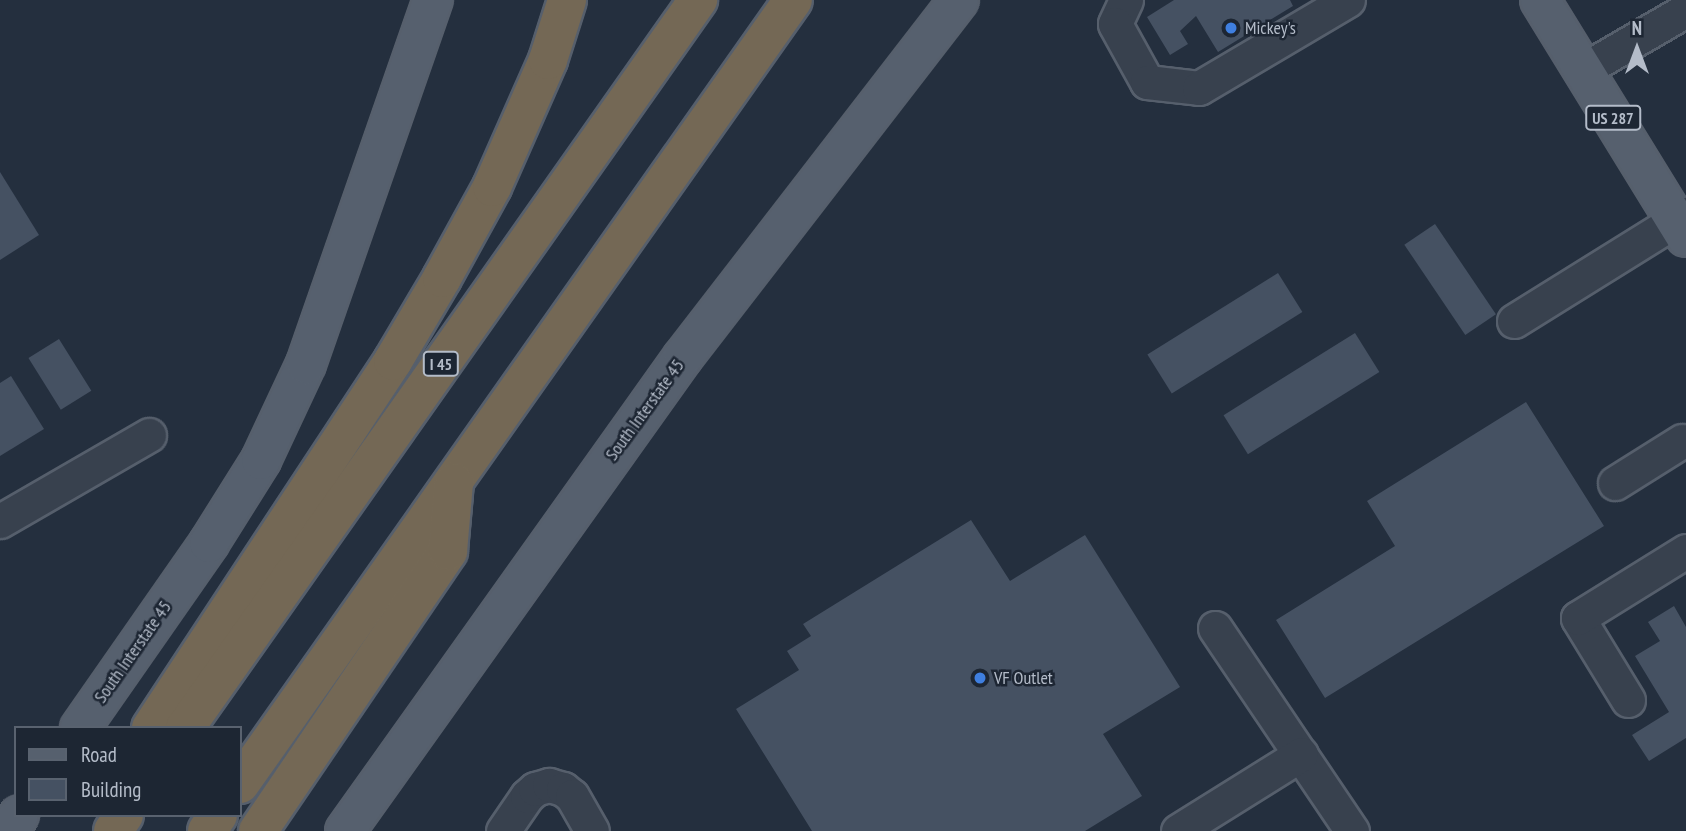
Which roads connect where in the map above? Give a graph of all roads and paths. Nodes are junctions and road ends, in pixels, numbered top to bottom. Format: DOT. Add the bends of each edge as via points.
graph roads {
  1 [pos="433,0"];
  2 [pos="566,0"];
  3 [pos="698,0"];
  4 [pos="793,0"];
  5 [pos="959,0"];
  6 [pos="1126,0"];
  7 [pos="1348,0"];
  8 [pos="1544,2"];
  9 [pos="1682,23"];
  10 [pos="1583,70"];
  11 [pos="1682,224"];
  12 [pos="1514,321"];
  13 [pos="149,435"];
  14 [pos="1682,442"];
  15 [pos="454,480"];
  16 [pos="1615,483"];
  17 [pos="0,522"];
  18 [pos="1686,551"];
  19 [pos="1215,628"];
  20 [pos="1628,700"];
  21 [pos="81,726"];
  22 [pos="152,726"];
  23 [pos="186,726"];
  24 [pos="1301,754"];
  25 [pos="242,782"];
  26 [pos="17,817"];
  27 [pos="4,830"];
  28 [pos="258,831"];
  29 [pos="345,831"];
  30 [pos="503,831"];
  31 [pos="592,831"];
  32 [pos="1178,831"];
  33 [pos="1352,831"];
  1 -- 21 [label="main road, South Interstate 45" via="306,364 261,460"];
  2 -- 22 [label="highway" via="548,60 492,187 442,278 393,361"];
  3 -- 23 [label="highway, I 45"];
  4 -- 15 [label="highway"];
  5 -- 29 [label="main road, South Interstate 45" via="683,357"];
  6 -- 7 [label="lane" via="1115,24 1147,82 1199,88"];
  8 -- 10 [label="main road, US 287"];
  9 -- 10 [label="lane"];
  10 -- 11 [label="main road, US 287"];
  11 -- 12 [label="lane"];
  13 -- 17 [label="lane"];
  14 -- 16 [label="lane"];
  15 -- 25 [label="highway"];
  15 -- 28 [label="highway" via="448,551"];
  18 -- 20 [label="lane" via="1578,618"];
  19 -- 24 [label="lane"];
  24 -- 32 [label="lane"];
  24 -- 33 [label="lane"];
  26 -- 27 [label="main road"];
  30 -- 31 [label="lane" via="527,796 549,785 572,796"];
}
